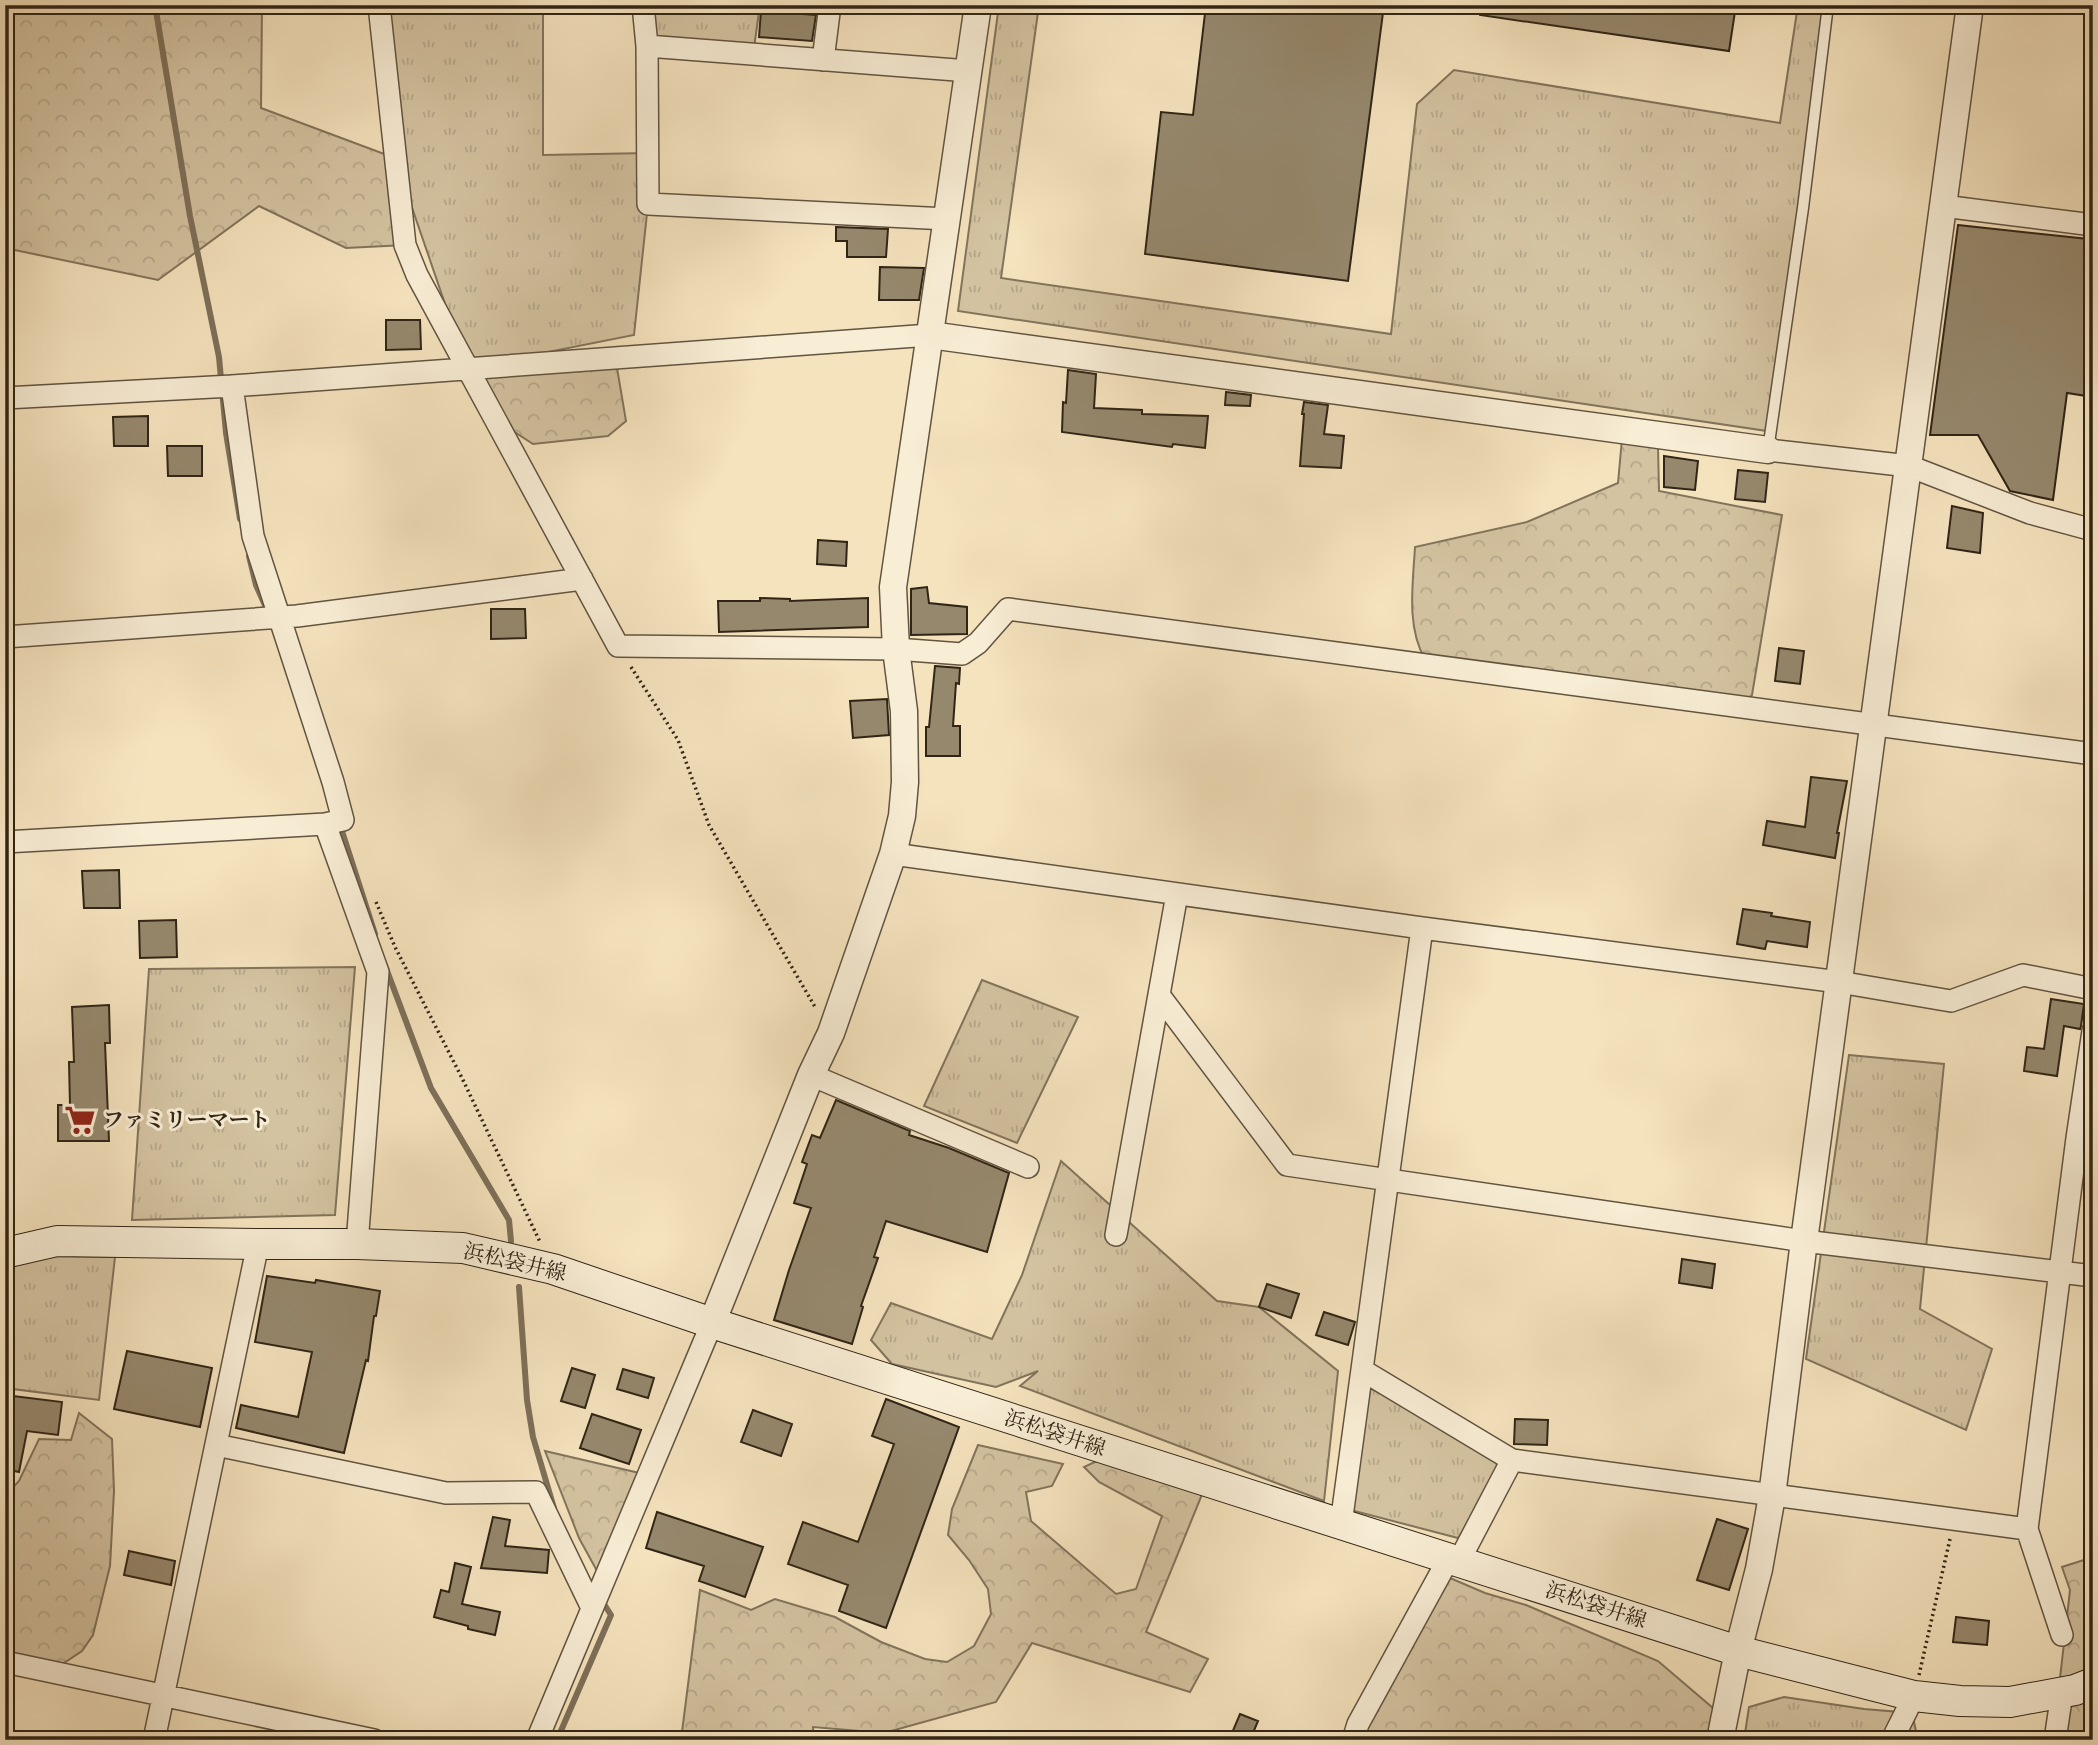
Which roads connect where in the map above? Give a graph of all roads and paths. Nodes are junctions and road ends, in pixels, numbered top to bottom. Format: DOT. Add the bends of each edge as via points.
graph roads {
  1 [pos="379,5"];
  2 [pos="643,5"];
  3 [pos="830,5"];
  4 [pos="978,5"];
  5 [pos="1828,5"];
  6 [pos="1970,5"];
  7 [pos="648,47"];
  8 [pos="823,60"];
  9 [pos="968,71"];
  10 [pos="1943,206"];
  11 [pos="947,219"];
  12 [pos="2093,225"];
  13 [pos="930,335"];
  14 [pos="467,368"];
  15 [pos="232,386"];
  16 [pos="5,398"];
  17 [pos="1768,450"];
  18 [pos="1909,466"];
  19 [pos="2093,530"];
  20 [pos="582,579"];
  21 [pos="279,617"];
  22 [pos="5,637"];
  23 [pos="618,646"];
  24 [pos="897,649"];
  25 [pos="1874,726"];
  26 [pos="2093,754"];
  27 [pos="331,823"];
  28 [pos="5,842"];
  29 [pos="893,854"];
  30 [pos="1177,894"];
  31 [pos="374,896"];
  32 [pos="1422,928"];
  33 [pos="1839,982"];
  34 [pos="2093,989"];
  35 [pos="1159,995"];
  36 [pos="2093,1031"];
  37 [pos="831,1033"];
  38 [pos="811,1075"];
  39 [pos="1028,1167"];
  40 [pos="1388,1179"];
  41 [pos="1116,1235"];
  42 [pos="1804,1241"];
  43 [pos="258,1244"];
  44 [pos="357,1244"];
  45 [pos="5,1252"];
  46 [pos="553,1269"];
  47 [pos="2059,1272"];
  48 [pos="2093,1276"];
  49 [pos="712,1323"];
  50 [pos="1362,1370"];
  51 [pos="216,1445"];
  52 [pos="1512,1460"];
  53 [pos="1772,1496"];
  54 [pos="1955,1520"];
  55 [pos="1341,1524"];
  56 [pos="2027,1529"];
  57 [pos="1454,1560"];
  58 [pos="592,1608"];
  59 [pos="2062,1635"];
  60 [pos="1738,1651"];
  61 [pos="5,1662"];
  62 [pos="2093,1682"];
  63 [pos="2062,1693"];
  64 [pos="164,1695"];
  65 [pos="1914,1696"];
  66 [pos="154,1740"];
  67 [pos="374,1740"];
  68 [pos="537,1740"];
  69 [pos="1353,1740"];
  70 [pos="1720,1740"];
  71 [pos="1892,1740"];
  72 [pos="2055,1740"];
  1 -- 14 [label="street" via="405,245"];
  2 -- 7 [label="street"];
  3 -- 8 [label="street"];
  4 -- 9 [label="street"];
  5 -- 17 [label="lane"];
  6 -- 10 [label="street"];
  7 -- 8 [label="street"];
  7 -- 11 [label="street" via="648,204"];
  8 -- 9 [label="street"];
  9 -- 11 [label="street"];
  10 -- 12 [label="street"];
  10 -- 18 [label="street"];
  11 -- 13 [label="street"];
  13 -- 14 [label="street"];
  13 -- 17 [label="street"];
  13 -- 24 [label="street" via="893,587"];
  14 -- 15 [label="street"];
  14 -- 20 [label="street"];
  15 -- 16 [label="street"];
  15 -- 21 [label="street" via="253,536"];
  17 -- 18 [label="street"];
  18 -- 19 [label="street" via="2030,513"];
  18 -- 25 [label="street"];
  20 -- 21 [label="street"];
  20 -- 23 [label="street"];
  21 -- 22 [label="street"];
  21 -- 27 [label="street" via="333,782"];
  23 -- 24 [label="street"];
  23 -- 37 [label="path" via="677,740 709,825"];
  24 -- 25 [label="street" via="962,653 978,643 1008,609"];
  24 -- 29 [label="street" via="905,782"];
  25 -- 26 [label="street"];
  25 -- 33 [label="street"];
  27 -- 28 [label="street"];
  27 -- 44 [label="street" via="378,972"];
  29 -- 30 [label="street"];
  29 -- 37 [label="street"];
  30 -- 32 [label="street"];
  30 -- 35 [label="street"];
  31 -- 46 [label="path"];
  32 -- 33 [label="street"];
  32 -- 40 [label="street"];
  33 -- 34 [label="street" via="1951,1001 2024,975"];
  33 -- 42 [label="street"];
  35 -- 40 [label="street" via="1287,1165"];
  35 -- 41 [label="street"];
  36 -- 47 [label="street"];
  37 -- 38 [label="street"];
  38 -- 39 [label="street"];
  38 -- 49 [label="street"];
  40 -- 42 [label="street"];
  40 -- 50 [label="street"];
  42 -- 47 [label="street"];
  42 -- 53 [label="street"];
  43 -- 44 [label="main road, 浜松袋井線"];
  43 -- 45 [label="main road, 浜松袋井線" via="57,1241"];
  43 -- 51 [label="street"];
  44 -- 46 [label="main road, 浜松袋井線" via="463,1248"];
  46 -- 49 [label="main road, 浜松袋井線"];
  47 -- 48 [label="street"];
  47 -- 56 [label="street"];
  49 -- 55 [label="main road, 浜松袋井線"];
  49 -- 58 [label="street"];
  50 -- 52 [label="street"];
  50 -- 55 [label="street"];
  51 -- 58 [label="street" via="446,1493 536,1492"];
  51 -- 64 [label="street"];
  52 -- 53 [label="street"];
  52 -- 57 [label="street"];
  53 -- 54 [label="street"];
  53 -- 60 [label="street"];
  54 -- 56 [label="street"];
  54 -- 65 [label="path"];
  55 -- 57 [label="main road, 浜松袋井線"];
  56 -- 59 [label="street"];
  57 -- 60 [label="main road, 浜松袋井線"];
  57 -- 69 [label="street"];
  58 -- 68 [label="street"];
  60 -- 65 [label="main road, 浜松袋井線"];
  60 -- 70 [label="street"];
  61 -- 64 [label="street"];
  62 -- 63 [label="main road, 浜松袋井線"];
  63 -- 65 [label="main road, 浜松袋井線" via="2010,1702"];
  63 -- 72 [label="street"];
  64 -- 66 [label="street"];
  64 -- 67 [label="street"];
  65 -- 71 [label="street"];
}
